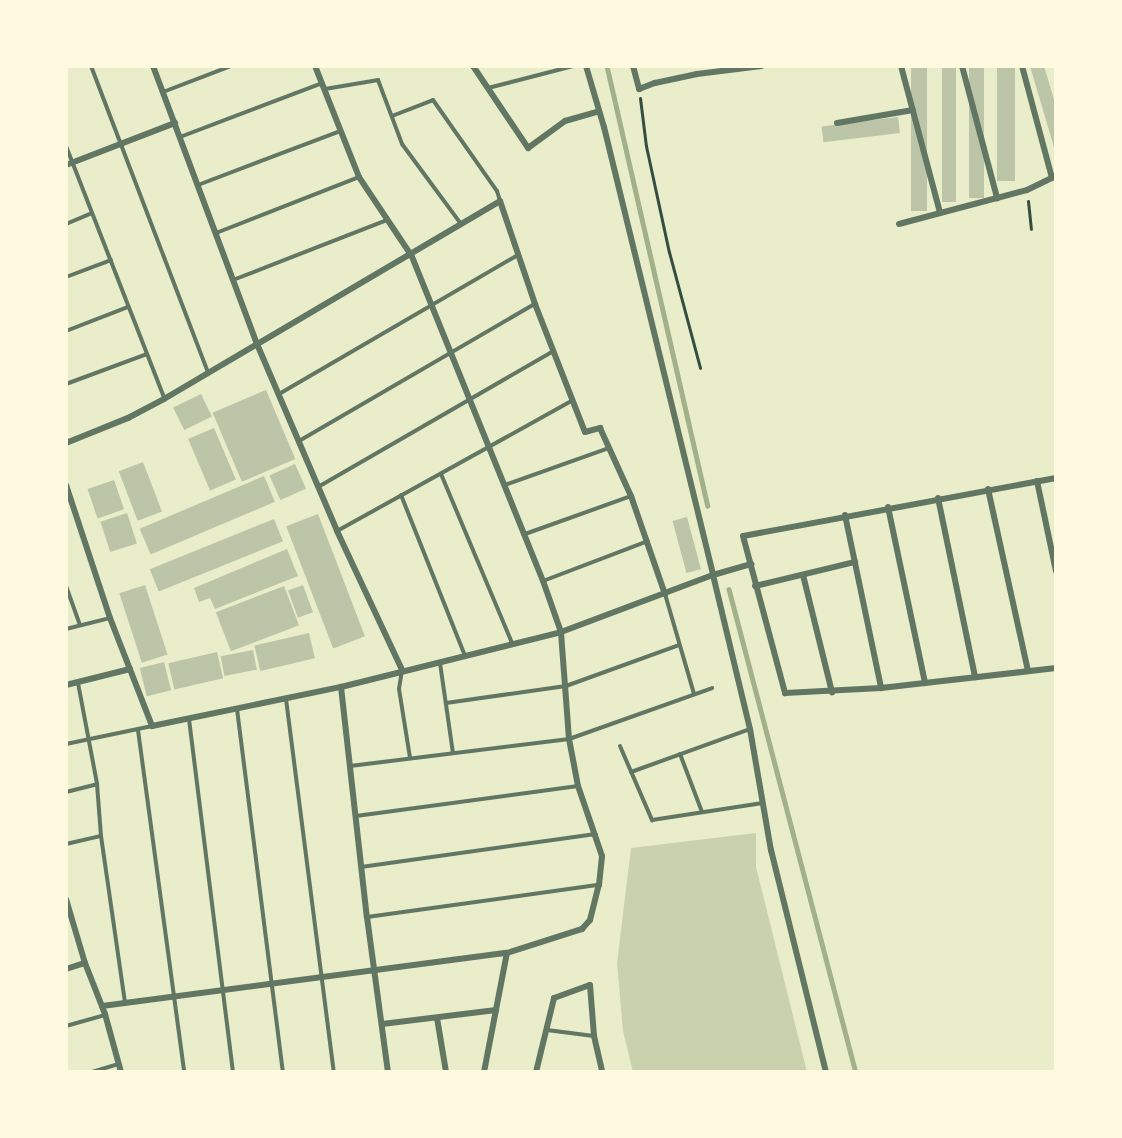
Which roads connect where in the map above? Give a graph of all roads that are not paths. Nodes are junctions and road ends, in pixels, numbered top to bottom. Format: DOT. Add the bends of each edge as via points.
graph roads {
  1 [pos="91,66"];
  2 [pos="153,66"];
  3 [pos="231,66"];
  4 [pos="315,66"];
  5 [pos="473,66"];
  6 [pos="573,66"];
  7 [pos="586,66"];
  8 [pos="633,66"];
  9 [pos="694,66"];
  10 [pos="762,66"];
  11 [pos="901,66"];
  12 [pos="962,66"];
  13 [pos="1022,66"];
  14 [pos="752,67"];
  15 [pos="697,74"];
  16 [pos="323,86"];
  17 [pos="488,88"];
  18 [pos="163,92"];
  19 [pos="913,110"];
  20 [pos="599,111"];
  21 [pos="392,116"];
  22 [pos="175,123"];
  23 [pos="837,123"];
  24 [pos="340,131"];
  25 [pos="180,137"];
  26 [pos="121,144"];
  27 [pos="66,146"];
  28 [pos="69,164"];
  29 [pos="359,177"];
  30 [pos="1054,177"];
  31 [pos="198,185"];
  32 [pos="997,198"];
  33 [pos="500,201"];
  34 [pos="92,213"];
  35 [pos="940,213"];
  36 [pos="387,220"];
  37 [pos="66,224"];
  38 [pos="461,224"];
  39 [pos="899,224"];
  40 [pos="216,233"];
  41 [pos="411,255"];
  42 [pos="518,255"];
  43 [pos="111,260"];
  44 [pos="66,277"];
  45 [pos="233,280"];
  46 [pos="535,304"];
  47 [pos="432,305"];
  48 [pos="128,307"];
  49 [pos="66,331"];
  50 [pos="257,344"];
  51 [pos="554,351"];
  52 [pos="451,353"];
  53 [pos="147,354"];
  54 [pos="208,374"];
  55 [pos="66,384"];
  56 [pos="279,394"];
  57 [pos="470,398"];
  58 [pos="164,399"];
  59 [pos="573,400"];
  60 [pos="299,441"];
  61 [pos="66,443"];
  62 [pos="490,446"];
  63 [pos="609,448"];
  64 [pos="441,474"];
  65 [pos="1056,478"];
  66 [pos="1037,481"];
  67 [pos="66,485"];
  68 [pos="505,485"];
  69 [pos="318,487"];
  70 [pos="988,489"];
  71 [pos="401,495"];
  72 [pos="631,496"];
  73 [pos="938,498"];
  74 [pos="888,507"];
  75 [pos="845,515"];
  76 [pos="337,531"];
  77 [pos="525,534"];
  78 [pos="648,541"];
  79 [pos="855,562"];
  80 [pos="751,564"];
  81 [pos="1056,571"];
  82 [pos="713,575"];
  83 [pos="803,575"];
  84 [pos="543,581"];
  85 [pos="66,585"];
  86 [pos="755,586"];
  87 [pos="665,594"];
  88 [pos="110,618"];
  89 [pos="80,626"];
  90 [pos="66,629"];
  91 [pos="561,632"];
  92 [pos="512,643"];
  93 [pos="679,645"];
  94 [pos="465,657"];
  95 [pos="440,663"];
  96 [pos="1056,668"];
  97 [pos="130,669"];
  98 [pos="402,670"];
  99 [pos="1028,671"];
  100 [pos="975,677"];
  101 [pos="77,682"];
  102 [pos="925,683"];
  103 [pos="66,685"];
  104 [pos="566,686"];
  105 [pos="340,687"];
  106 [pos="712,688"];
  107 [pos="881,688"];
  108 [pos="832,692"];
  109 [pos="694,694"];
  110 [pos="286,699"];
  111 [pos="446,703"];
  112 [pos="237,709"];
  113 [pos="189,719"];
  114 [pos="152,726"];
  115 [pos="138,729"];
  116 [pos="750,729"];
  117 [pos="90,739"];
  118 [pos="569,739"];
  119 [pos="66,744"];
  120 [pos="620,746"];
  121 [pos="453,753"];
  122 [pos="680,754"];
  123 [pos="410,758"];
  124 [pos="349,767"];
  125 [pos="631,772"];
  126 [pos="97,784"];
  127 [pos="578,786"];
  128 [pos="66,792"];
  129 [pos="764,803"];
  130 [pos="702,812"];
  131 [pos="355,816"];
  132 [pos="597,834"];
  133 [pos="101,836"];
  134 [pos="66,844"];
  135 [pos="361,867"];
  136 [pos="600,885"];
  137 [pos="66,899"];
  138 [pos="367,917"];
  139 [pos="507,953"];
  140 [pos="86,963"];
  141 [pos="66,969"];
  142 [pos="374,970"];
  143 [pos="320,976"];
  144 [pos="271,984"];
  145 [pos="222,990"];
  146 [pos="174,996"];
  147 [pos="126,1002"];
  148 [pos="102,1006"];
  149 [pos="496,1010"];
  150 [pos="105,1014"];
  151 [pos="437,1018"];
  152 [pos="382,1024"];
  153 [pos="66,1026"];
  154 [pos="544,1030"];
  155 [pos="594,1036"];
  156 [pos="119,1064"];
  157 [pos="92,1072"];
  158 [pos="121,1072"];
  159 [pos="184,1072"];
  160 [pos="233,1072"];
  161 [pos="283,1072"];
  162 [pos="334,1072"];
  163 [pos="388,1072"];
  164 [pos="446,1072"];
  165 [pos="484,1072"];
  166 [pos="536,1072"];
  167 [pos="602,1072"];
  168 [pos="826,1072"];
  1 -- 26 [label="lane"];
  2 -- 18 [label="street"];
  3 -- 18 [label="lane"];
  4 -- 16 [label="street"];
  5 -- 17 [label="street"];
  6 -- 17 [label="lane"];
  7 -- 20 [label="street"];
  8 -- 15 [label="street" via="639,89"];
  9 -- 15 [label="street"];
  10 -- 14 [label="street"];
  11 -- 19 [label="street"];
  12 -- 32 [label="street"];
  13 -- 30 [label="street"];
  14 -- 15 [label="street"];
  16 -- 21 [label="lane" via="378,80"];
  16 -- 24 [label="street"];
  16 -- 25 [label="lane"];
  17 -- 20 [label="street" via="528,148 565,121"];
  18 -- 22 [label="street"];
  19 -- 23 [label="street"];
  19 -- 35 [label="street"];
  20 -- 82 [label="street"];
  21 -- 33 [label="lane" via="433,100 497,191"];
  21 -- 38 [label="lane" via="402,144"];
  22 -- 25 [label="street"];
  22 -- 26 [label="street"];
  24 -- 29 [label="street"];
  24 -- 31 [label="lane"];
  25 -- 31 [label="street"];
  26 -- 28 [label="street"];
  26 -- 54 [label="lane"];
  27 -- 28 [label="lane"];
  28 -- 34 [label="lane"];
  29 -- 36 [label="street"];
  29 -- 40 [label="lane"];
  30 -- 32 [label="street"];
  31 -- 40 [label="street"];
  32 -- 35 [label="street"];
  33 -- 38 [label="street"];
  33 -- 42 [label="street"];
  34 -- 37 [label="lane"];
  34 -- 43 [label="lane"];
  35 -- 39 [label="street"];
  36 -- 41 [label="street"];
  36 -- 45 [label="lane"];
  38 -- 41 [label="street"];
  40 -- 45 [label="street"];
  41 -- 47 [label="street"];
  41 -- 50 [label="street"];
  42 -- 46 [label="street"];
  42 -- 47 [label="lane"];
  43 -- 44 [label="lane"];
  43 -- 48 [label="lane"];
  45 -- 50 [label="street"];
  46 -- 51 [label="street"];
  46 -- 52 [label="lane"];
  47 -- 52 [label="street"];
  47 -- 56 [label="lane"];
  48 -- 49 [label="lane"];
  48 -- 53 [label="lane"];
  50 -- 54 [label="street"];
  50 -- 56 [label="street"];
  51 -- 57 [label="lane"];
  51 -- 59 [label="street"];
  52 -- 57 [label="street"];
  52 -- 60 [label="lane"];
  53 -- 55 [label="lane"];
  53 -- 58 [label="lane"];
  54 -- 58 [label="street"];
  56 -- 60 [label="street"];
  57 -- 62 [label="street"];
  57 -- 69 [label="lane"];
  58 -- 61 [label="street"];
  59 -- 62 [label="lane"];
  59 -- 63 [label="street" via="585,432 600,428"];
  60 -- 69 [label="street"];
  62 -- 64 [label="lane"];
  62 -- 68 [label="street"];
  63 -- 68 [label="lane"];
  63 -- 72 [label="street"];
  64 -- 71 [label="lane"];
  64 -- 92 [label="lane"];
  65 -- 66 [label="street"];
  66 -- 70 [label="street"];
  66 -- 81 [label="street"];
  67 -- 88 [label="street"];
  68 -- 77 [label="street"];
  69 -- 76 [label="street"];
  70 -- 73 [label="street"];
  70 -- 99 [label="street"];
  71 -- 76 [label="lane"];
  71 -- 94 [label="lane"];
  72 -- 77 [label="lane"];
  72 -- 78 [label="street"];
  73 -- 74 [label="street"];
  73 -- 100 [label="street"];
  74 -- 75 [label="street"];
  74 -- 102 [label="street"];
  75 -- 79 [label="street"];
  75 -- 80 [label="street" via="743,536"];
  76 -- 98 [label="street"];
  77 -- 84 [label="street"];
  78 -- 84 [label="lane"];
  78 -- 87 [label="street"];
  79 -- 83 [label="street"];
  79 -- 107 [label="street"];
  80 -- 82 [label="street"];
  80 -- 86 [label="street"];
  82 -- 87 [label="street"];
  82 -- 116 [label="street"];
  83 -- 86 [label="street"];
  83 -- 108 [label="street"];
  84 -- 91 [label="street"];
  85 -- 89 [label="lane"];
  86 -- 108 [label="street" via="785,693"];
  87 -- 91 [label="street"];
  87 -- 93 [label="lane"];
  88 -- 89 [label="lane"];
  88 -- 97 [label="street"];
  89 -- 90 [label="lane"];
  91 -- 92 [label="street"];
  91 -- 104 [label="street"];
  92 -- 94 [label="street"];
  93 -- 104 [label="lane"];
  93 -- 109 [label="lane"];
  94 -- 95 [label="street"];
  95 -- 98 [label="street"];
  95 -- 111 [label="lane"];
  96 -- 99 [label="street"];
  97 -- 101 [label="street"];
  97 -- 114 [label="street"];
  98 -- 105 [label="street"];
  98 -- 123 [label="lane" via="399,689"];
  99 -- 100 [label="street"];
  100 -- 102 [label="street"];
  101 -- 103 [label="street"];
  101 -- 117 [label="lane"];
  102 -- 107 [label="street"];
  104 -- 111 [label="lane"];
  104 -- 118 [label="street"];
  105 -- 110 [label="street"];
  105 -- 124 [label="street"];
  106 -- 109 [label="lane"];
  107 -- 108 [label="street"];
  109 -- 118 [label="lane"];
  110 -- 112 [label="street"];
  110 -- 143 [label="lane"];
  111 -- 121 [label="lane"];
  112 -- 113 [label="street"];
  112 -- 144 [label="lane"];
  113 -- 114 [label="street"];
  113 -- 145 [label="lane"];
  114 -- 115 [label="lane"];
  115 -- 117 [label="lane"];
  115 -- 146 [label="lane"];
  116 -- 122 [label="lane"];
  116 -- 129 [label="street"];
  117 -- 119 [label="lane"];
  117 -- 126 [label="lane"];
  118 -- 121 [label="lane"];
  118 -- 127 [label="street"];
  120 -- 125 [label="lane"];
  121 -- 123 [label="lane"];
  122 -- 125 [label="lane"];
  122 -- 130 [label="lane"];
  123 -- 124 [label="lane"];
  124 -- 131 [label="street"];
  125 -- 130 [label="lane" via="652,820"];
  126 -- 128 [label="lane"];
  126 -- 133 [label="lane"];
  127 -- 131 [label="lane"];
  127 -- 132 [label="street"];
  129 -- 130 [label="lane"];
  129 -- 168 [label="street" via="771,850"];
  131 -- 135 [label="street"];
  132 -- 135 [label="lane"];
  132 -- 136 [label="street" via="602,856"];
  133 -- 134 [label="lane"];
  133 -- 147 [label="lane"];
  135 -- 138 [label="street"];
  136 -- 138 [label="lane"];
  136 -- 139 [label="street" via="590,920 582,929"];
  137 -- 140 [label="street"];
  138 -- 142 [label="street"];
  139 -- 142 [label="street"];
  139 -- 149 [label="street"];
  140 -- 141 [label="street"];
  140 -- 148 [label="street"];
  142 -- 143 [label="street"];
  142 -- 152 [label="street"];
  143 -- 144 [label="street"];
  143 -- 162 [label="lane"];
  144 -- 145 [label="street"];
  144 -- 161 [label="lane"];
  145 -- 146 [label="street"];
  145 -- 160 [label="lane"];
  146 -- 147 [label="street"];
  146 -- 159 [label="lane"];
  147 -- 148 [label="street"];
  148 -- 150 [label="street"];
  149 -- 151 [label="street"];
  149 -- 165 [label="street"];
  150 -- 153 [label="lane"];
  150 -- 156 [label="street"];
  151 -- 152 [label="street"];
  151 -- 164 [label="street"];
  152 -- 163 [label="street"];
  154 -- 155 [label="lane"];
  154 -- 155 [label="street" via="557,995 590,985"];
  154 -- 166 [label="street"];
  155 -- 167 [label="street"];
  156 -- 157 [label="lane"];
  156 -- 158 [label="street"];
}
